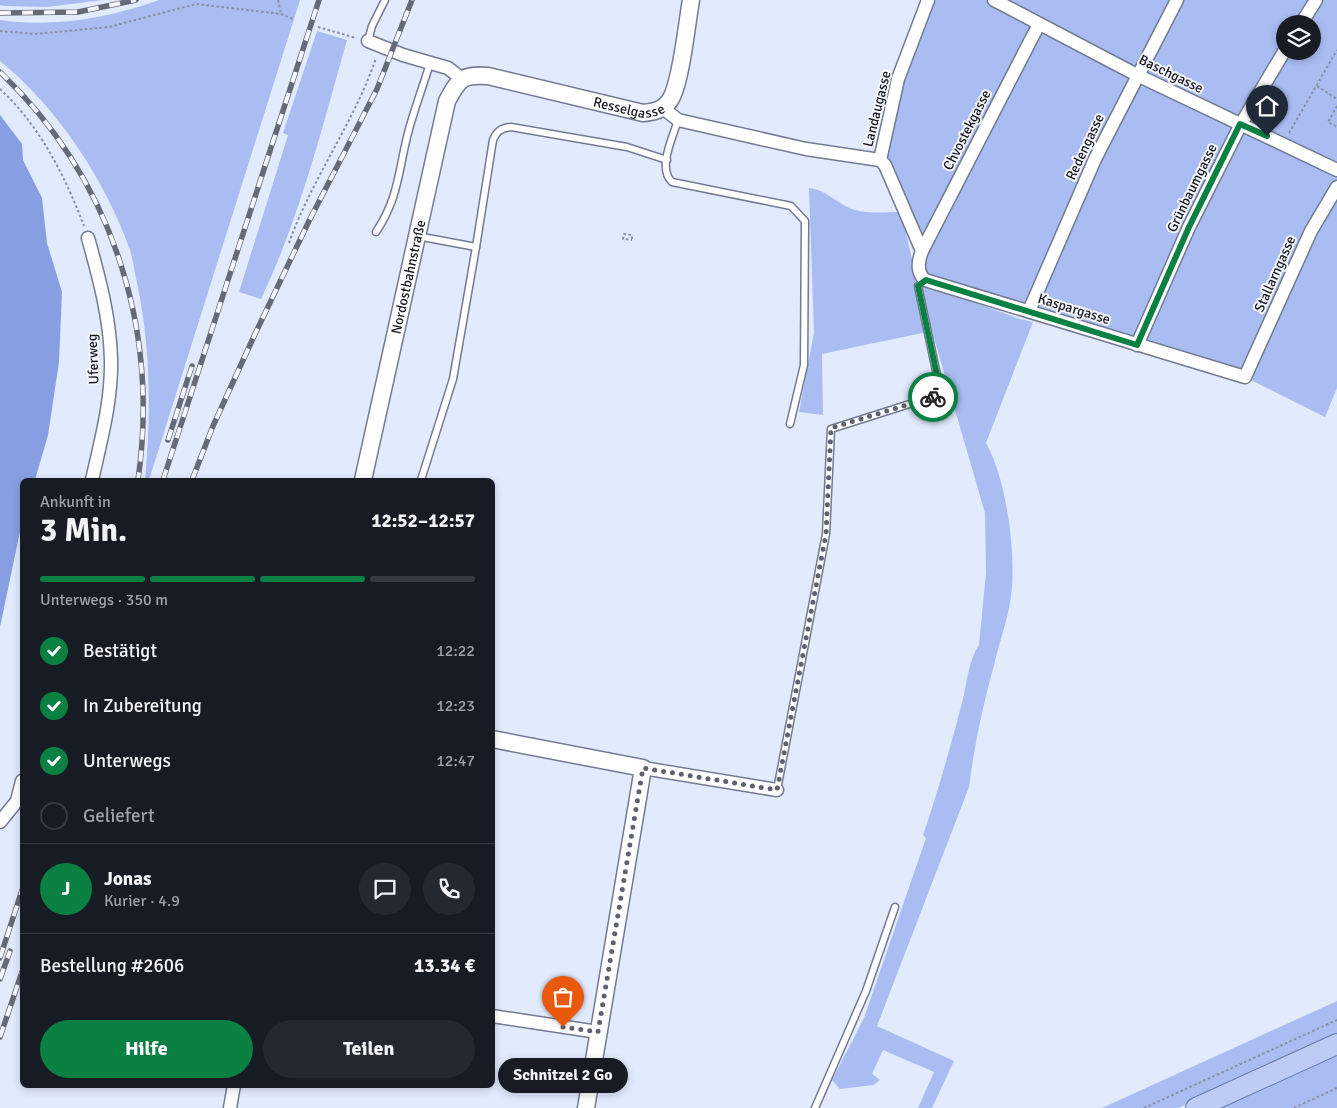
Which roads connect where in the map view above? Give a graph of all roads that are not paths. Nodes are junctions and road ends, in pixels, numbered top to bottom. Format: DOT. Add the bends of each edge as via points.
graph roads {
  1 [pos="385,0"];
  2 [pos="691,0"];
  3 [pos="928,0"];
  4 [pos="994,0"];
  5 [pos="1176,0"];
  6 [pos="1316,0"];
  7 [pos="1307,15"];
  8 [pos="1039,24"];
  9 [pos="374,44"];
  10 [pos="1279,60"];
  11 [pos="430,63"];
  12 [pos="1137,75"];
  13 [pos="462,78"];
  14 [pos="663,108"];
  15 [pos="678,120"];
  16 [pos="1240,124"];
  17 [pos="666,160"];
  18 [pos="880,160"];
  19 [pos="1337,170"];
  20 [pos="1337,187"];
  21 [pos="376,232"];
  22 [pos="416,236"];
  23 [pos="88,238"];
  24 [pos="476,246"];
  25 [pos="922,251"];
  26 [pos="926,280"];
  27 [pos="1029,311"];
  28 [pos="1137,345"];
  29 [pos="1245,376"];
  30 [pos="790,424"];
  31 [pos="92,478"];
  32 [pos="363,478"];
  33 [pos="421,478"];
  34 [pos="495,740"];
  35 [pos="643,768"];
  36 [pos="20,789"];
  37 [pos="777,790"];
  38 [pos="0,822"];
  39 [pos="895,907"];
  40 [pos="495,1016"];
  41 [pos="598,1032"];
  42 [pos="1337,1044"];
  43 [pos="233,1088"];
  44 [pos="230,1108"];
  45 [pos="586,1108"];
  46 [pos="815,1108"];
  47 [pos="1196,1108"];
  1 -- 9 [label="lane" via="372,26"];
  2 -- 14 [label="street" via="674,92"];
  3 -- 18 [label="street, Landaugasse" via="898,78"];
  4 -- 8 [label="street, Baschgasse"];
  5 -- 12 [label="street, Redengasse"];
  6 -- 7 [label="street"];
  8 -- 12 [label="street, Baschgasse"];
  8 -- 25 [label="street, Chvostekgasse"];
  9 -- 11 [label="street"];
  10 -- 16 [label="street, Grünbaumgasse"];
  11 -- 13 [label="street" via="448,68"];
  11 -- 21 [label="lane" via="407,135 400,179 389,213"];
  12 -- 16 [label="street, Baschgasse"];
  12 -- 27 [label="street, Redengasse" via="1095,159"];
  13 -- 14 [label="street, Resselgasse" via="488,76 643,113"];
  13 -- 22 [label="street, Nordostbahnstraße" via="447,101"];
  14 -- 15 [label="street, Resselgasse"];
  15 -- 17 [label="lane"];
  15 -- 18 [label="street, Resselgasse" via="806,149"];
  16 -- 19 [label="street, Baschgasse"];
  16 -- 28 [label="street, Grünbaumgasse" via="1189,227"];
  17 -- 24 [label="lane" via="618,145 502,128 493,140"];
  17 -- 30 [label="lane" via="666,174 672,182 791,206 805,221 804,365"];
  18 -- 25 [label="street, Landaugasse"];
  20 -- 29 [label="street, Stallarngasse" via="1311,231"];
  22 -- 24 [label="lane"];
  22 -- 32 [label="street, Nordostbahnstraße"];
  23 -- 31 [label="street, Uferweg" via="104,306 111,357 108,402"];
  24 -- 33 [label="lane" via="454,378"];
  25 -- 26 [label="street" via="918,264"];
  26 -- 27 [label="street, Kaspargasse"];
  26 -- 37 [label="lane" via="918,286 941,394 831,428 826,534"];
  27 -- 28 [label="street, Kaspargasse"];
  28 -- 29 [label="street, Kaspargasse"];
  34 -- 35 [label="street"];
  35 -- 37 [label="street"];
  35 -- 41 [label="street"];
  36 -- 38 [label="street" via="17,801"];
  39 -- 46 [label="lane" via="866,991"];
  40 -- 41 [label="street"];
  41 -- 45 [label="street"];
  42 -- 47 [label="main road"];
  43 -- 44 [label="street"];
}
